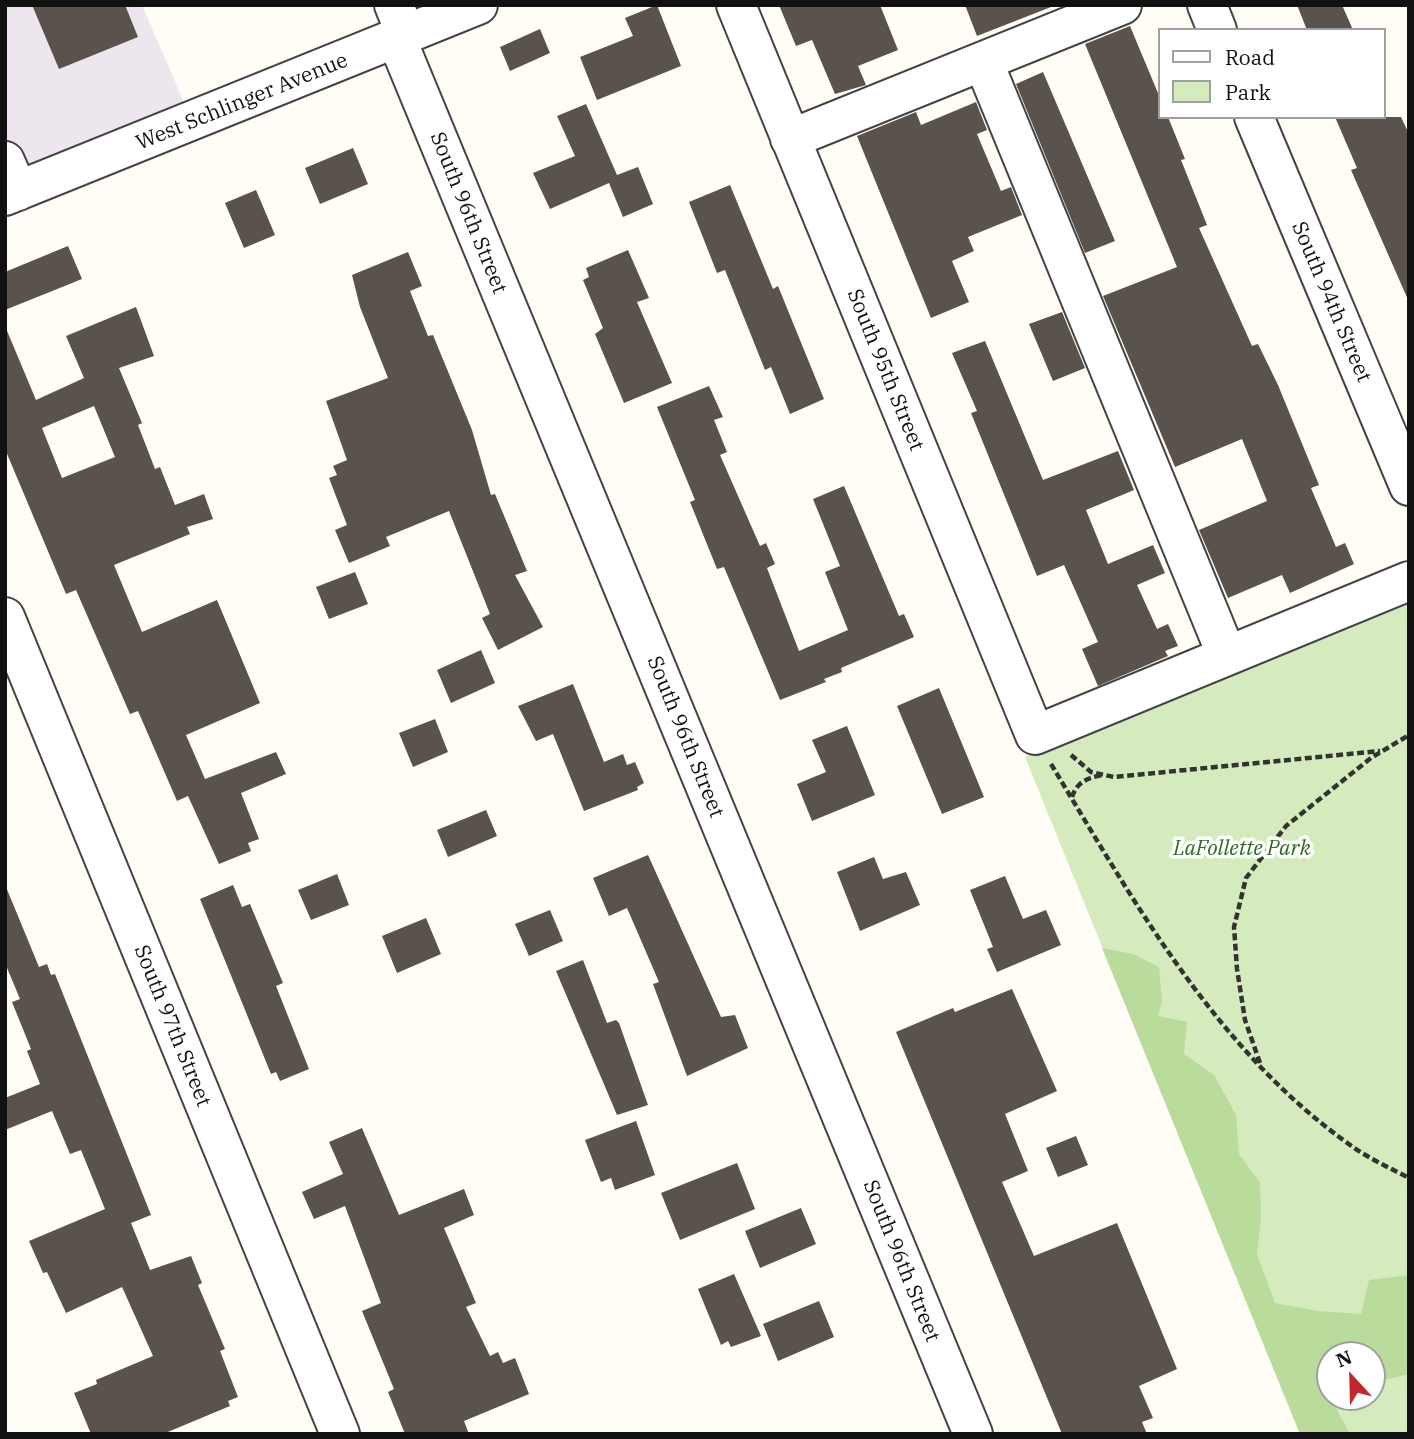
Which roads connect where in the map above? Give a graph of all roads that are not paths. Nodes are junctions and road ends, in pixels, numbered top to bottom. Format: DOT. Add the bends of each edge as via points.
graph roads {
  1 [pos="478,5"];
  2 [pos="736,5"];
  3 [pos="1122,5"];
  4 [pos="1207,5"];
  5 [pos="399,27"];
  6 [pos="1216,28"];
  7 [pos="983,61"];
  8 [pos="1255,119"];
  9 [pos="790,139"];
  10 [pos="10,183"];
  11 [pos="1409,486"];
  12 [pos="1409,581"];
  13 [pos="5,617"];
  14 [pos="1227,656"];
  15 [pos="340,1434"];
  16 [pos="973,1434"];
  1 -- 5 [label="street, West Schlinger Avenue"];
  2 -- 9 [label="street, South 95th Street"];
  3 -- 7 [label="street"];
  4 -- 6 [label="street"];
  5 -- 10 [label="street, West Schlinger Avenue"];
  5 -- 16 [label="street, South 96th Street"];
  7 -- 9 [label="street"];
  7 -- 14 [label="street"];
  8 -- 11 [label="street, South 94th Street"];
  9 -- 14 [label="street, South 95th Street" via="1045,732"];
  12 -- 14 [label="street"];
  13 -- 15 [label="street, South 97th Street"];
}
